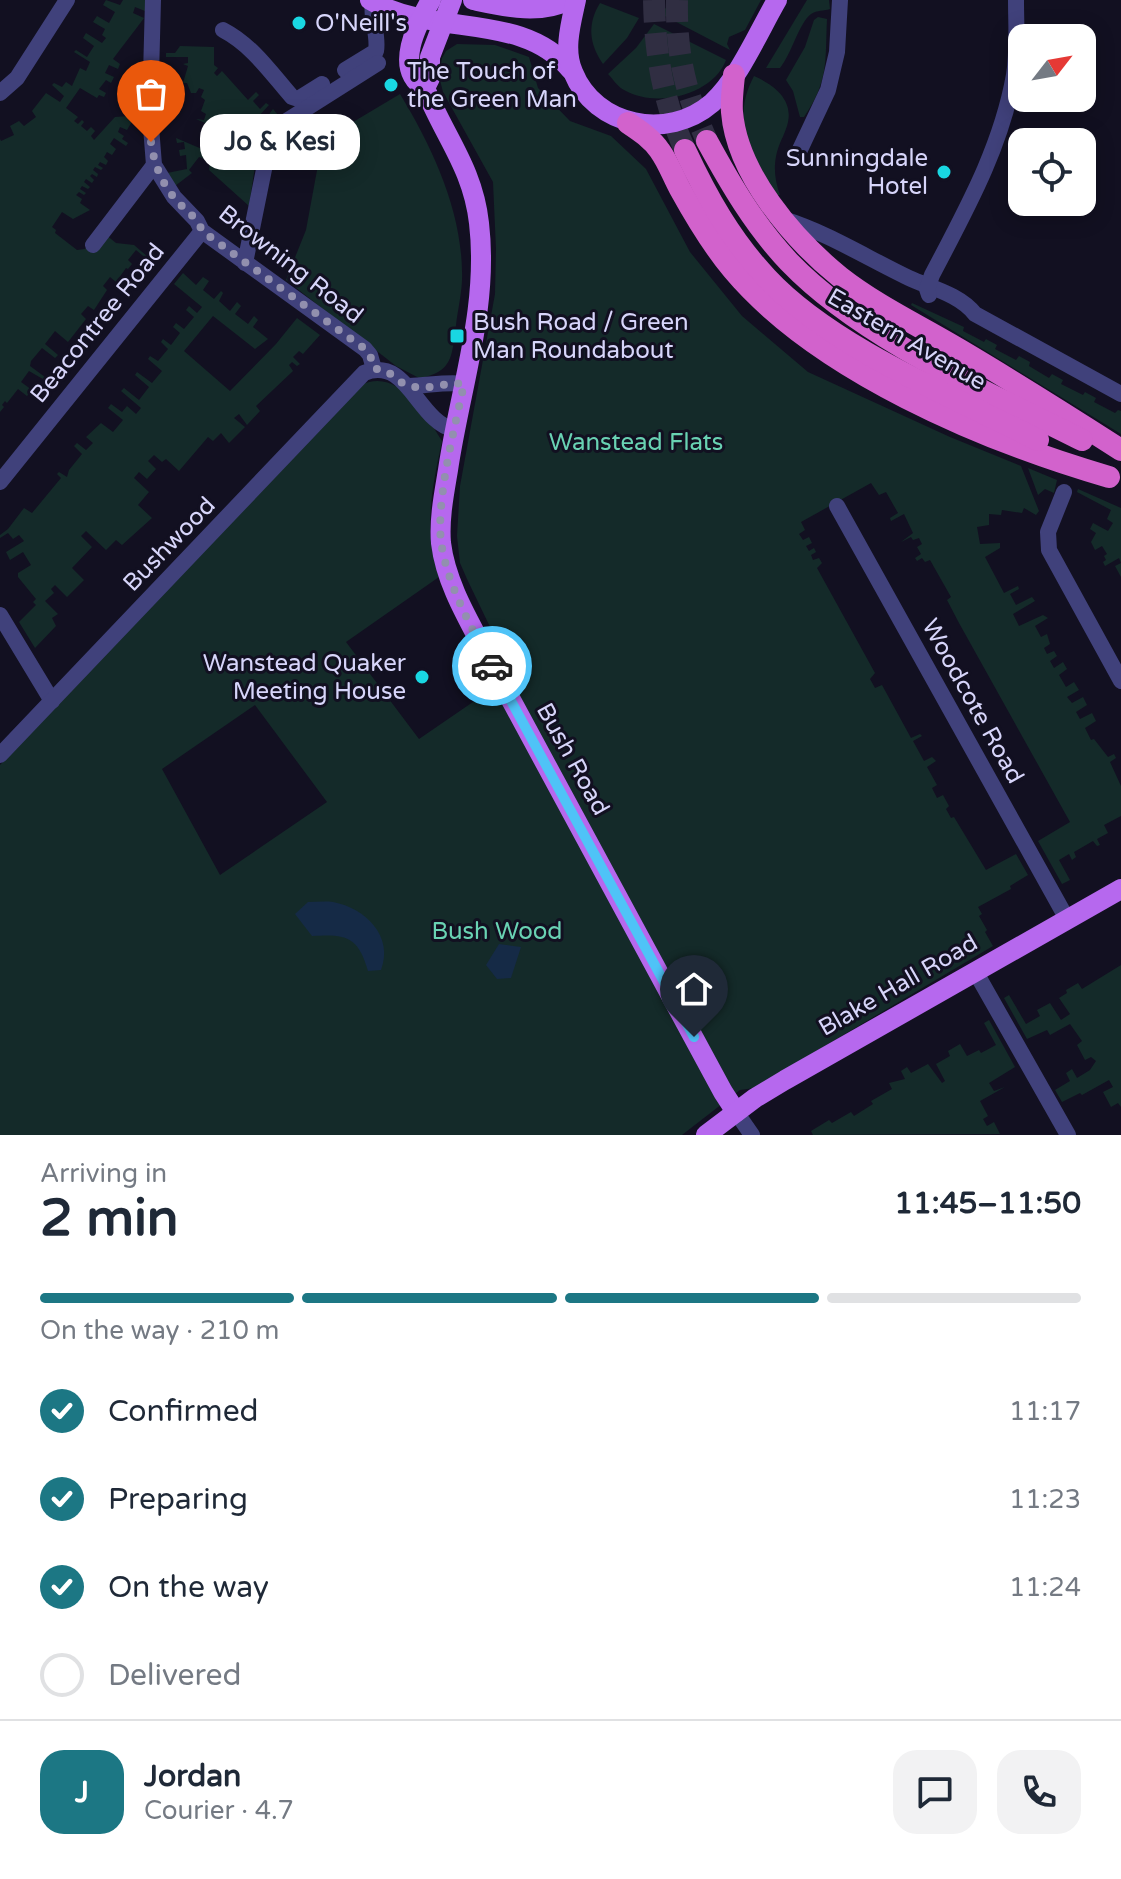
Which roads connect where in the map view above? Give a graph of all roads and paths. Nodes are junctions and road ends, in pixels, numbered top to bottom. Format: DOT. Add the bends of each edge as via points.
graph roads {
  1 [pos="67,0"];
  2 [pos="153,0"];
  3 [pos="452,0"];
  4 [pos="473,0"];
  5 [pos="573,0"];
  6 [pos="777,0"];
  7 [pos="840,0"];
  8 [pos="1016,0"];
  9 [pos="371,1"];
  10 [pos="426,9"];
  11 [pos="442,23"];
  12 [pos="223,30"];
  13 [pos="378,63"];
  14 [pos="571,70"];
  15 [pos="734,75"];
  16 [pos="425,88"];
  17 [pos="0,93"];
  18 [pos="628,123"];
  19 [pos="707,141"];
  20 [pos="797,146"];
  21 [pos="685,150"];
  22 [pos="154,165"];
  23 [pos="783,219"];
  24 [pos="202,231"];
  25 [pos="93,245"];
  26 [pos="245,263"];
  27 [pos="928,286"];
  28 [pos="374,369"];
  29 [pos="464,384"];
  30 [pos="409,386"];
  31 [pos="1120,390"];
  32 [pos="455,430"];
  33 [pos="1121,450"];
  34 [pos="1117,473"];
  35 [pos="0,482"];
  36 [pos="1064,492"];
  37 [pos="837,506"];
  38 [pos="0,615"];
  39 [pos="1121,681"];
  40 [pos="52,701"];
  41 [pos="0,755"];
  42 [pos="1121,889"];
  43 [pos="1067,919"];
  44 [pos="975,971"];
  45 [pos="736,1112"];
  46 [pos="706,1135"];
  47 [pos="752,1135"];
  48 [pos="1068,1135"];
  1 -- 17 [label="street" via="21,72"];
  2 -- 22 [label="street, Browning Road"];
  3 -- 11 [label="main road"];
  4 -- 5 [label="main road" via="534,9"];
  5 -- 14 [label="main road"];
  6 -- 15 [label="main road"];
  7 -- 20 [label="street" via="828,90"];
  8 -- 27 [label="street" via="1014,72 1004,120 987,169"];
  9 -- 10 [label="main road"];
  9 -- 12 [label="street" via="376,51 298,99 252,51"];
  10 -- 11 [label="main road"];
  10 -- 16 [label="main road, Bush Road" via="412,36 409,58 416,83"];
  11 -- 14 [label="main road" via="526,37 554,52"];
  11 -- 16 [label="main road"];
  13 -- 26 [label="street" via="271,135"];
  14 -- 18 [label="main road" via="591,99"];
  15 -- 18 [label="main road" via="712,103 683,121"];
  15 -- 23 [label="highway" via="732,112 739,145"];
  16 -- 29 [label="main road, Bush Road" via="462,160 479,222 479,304"];
  18 -- 34 [label="highway" via="660,150 698,222 735,272 808,340 866,376 974,428 1049,459"];
  19 -- 34 [label="highway, Eastern Avenue" via="759,226 791,264 841,306"];
  21 -- 34 [label="highway, Eastern Avenue" via="725,226 789,299 866,352"];
  22 -- 24 [label="street, Browning Road"];
  22 -- 25 [label="street"];
  23 -- 27 [label="street" via="815,229"];
  23 -- 33 [label="highway" via="839,276 882,306"];
  24 -- 26 [label="street, Browning Road"];
  24 -- 35 [label="street, Beacontree Road"];
  26 -- 28 [label="street, Browning Road" via="365,349"];
  27 -- 31 [label="street" via="927,294 963,314 975,314"];
  28 -- 30 [label="street, Browning Road"];
  28 -- 40 [label="street, Bushwood" via="364,373"];
  29 -- 30 [label="street, Browning Road"];
  29 -- 32 [label="main road, Bush Road"];
  30 -- 32 [label="street, Browning Road" via="438,424"];
  32 -- 45 [label="main road, Bush Road" via="441,529 458,599"];
  36 -- 39 [label="street" via="1048,532 1049,550"];
  37 -- 43 [label="street, Woodcote Road"];
  38 -- 40 [label="street"];
  40 -- 41 [label="street, Bushwood"];
  42 -- 43 [label="main road, Blake Hall Road"];
  43 -- 44 [label="main road, Blake Hall Road"];
  44 -- 45 [label="main road, Blake Hall Road"];
  44 -- 48 [label="street"];
  45 -- 46 [label="main road, Blake Hall Road"];
  45 -- 47 [label="street"];
}
